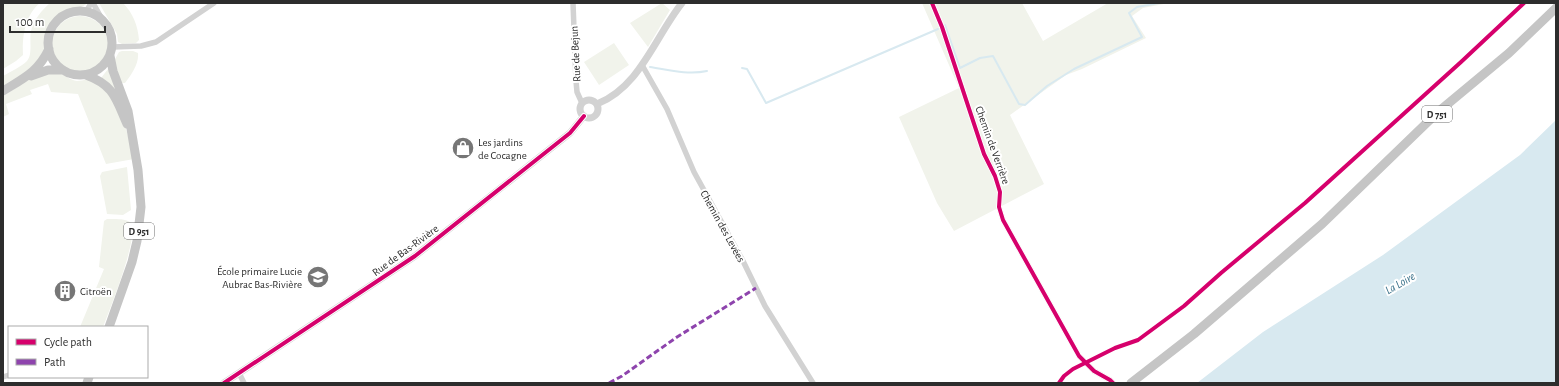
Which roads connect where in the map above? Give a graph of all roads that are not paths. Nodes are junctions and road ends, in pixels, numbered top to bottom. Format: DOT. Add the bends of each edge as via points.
graph roads {
  1 [pos="92,3"];
  2 [pos="214,3"];
  3 [pos="573,3"];
  4 [pos="682,3"];
  5 [pos="932,3"];
  6 [pos="1556,8"];
  7 [pos="86,12"];
  8 [pos="102,19"];
  9 [pos="113,47"];
  10 [pos="49,49"];
  11 [pos="110,56"];
  12 [pos="642,65"];
  13 [pos="63,70"];
  14 [pos="86,75"];
  15 [pos="21,80"];
  16 [pos="3,91"];
  17 [pos="582,103"];
  18 [pos="597,104"];
  19 [pos="584,116"];
  20 [pos="131,132"];
  21 [pos="109,326"];
  22 [pos="239,373"];
  23 [pos="224,383"];
  24 [pos="244,383"];
  25 [pos="813,383"];
  26 [pos="1113,383"];
  27 [pos="1131,383"];
  1 -- 7 [label="street"];
  1 -- 8 [label="street"];
  2 -- 9 [label="street" via="156,42 141,46"];
  3 -- 17 [label="street, Rue de Bejun" via="576,81"];
  4 -- 12 [label="street"];
  5 -- 26 [label="street, Chemin de Verrière" via="984,154 995,176 1000,192 999,207 1002,220 1079,356 1094,371"];
  6 -- 27 [label="main road, D 751" via="1509,53 1438,112 1322,224 1194,334"];
  7 -- 8 [label="main road"];
  7 -- 10 [label="main road" via="77,11 61,18 50,32"];
  8 -- 9 [label="main road" via="112,36"];
  9 -- 11 [label="main road"];
  10 -- 13 [label="main road" via="54,61"];
  10 -- 15 [label="main road" via="37,68"];
  11 -- 14 [label="main road" via="100,69"];
  11 -- 20 [label="main road, D 951" via="128,111"];
  12 -- 18 [label="street" via="618,93"];
  12 -- 25 [label="street, Chemin des Levées" via="667,109 694,172 765,306"];
  13 -- 14 [label="main road" via="79,76"];
  13 -- 15 [label="main road" via="39,72"];
  14 -- 20 [label="main road, D 951" via="104,83 110,90"];
  15 -- 16 [label="main road"];
  17 -- 18 [label="street" via="590,100"];
  17 -- 19 [label="street" via="580,108"];
  18 -- 19 [label="street" via="597,114 591,118"];
  19 -- 22 [label="street, Rue de Bas-Rivière" via="570,133 415,256"];
  20 -- 21 [label="main road, D 951" via="140,188 140,220 132,262"];
  22 -- 23 [label="street, Rue de Bas-Rivière"];
  22 -- 24 [label="street"];
}
